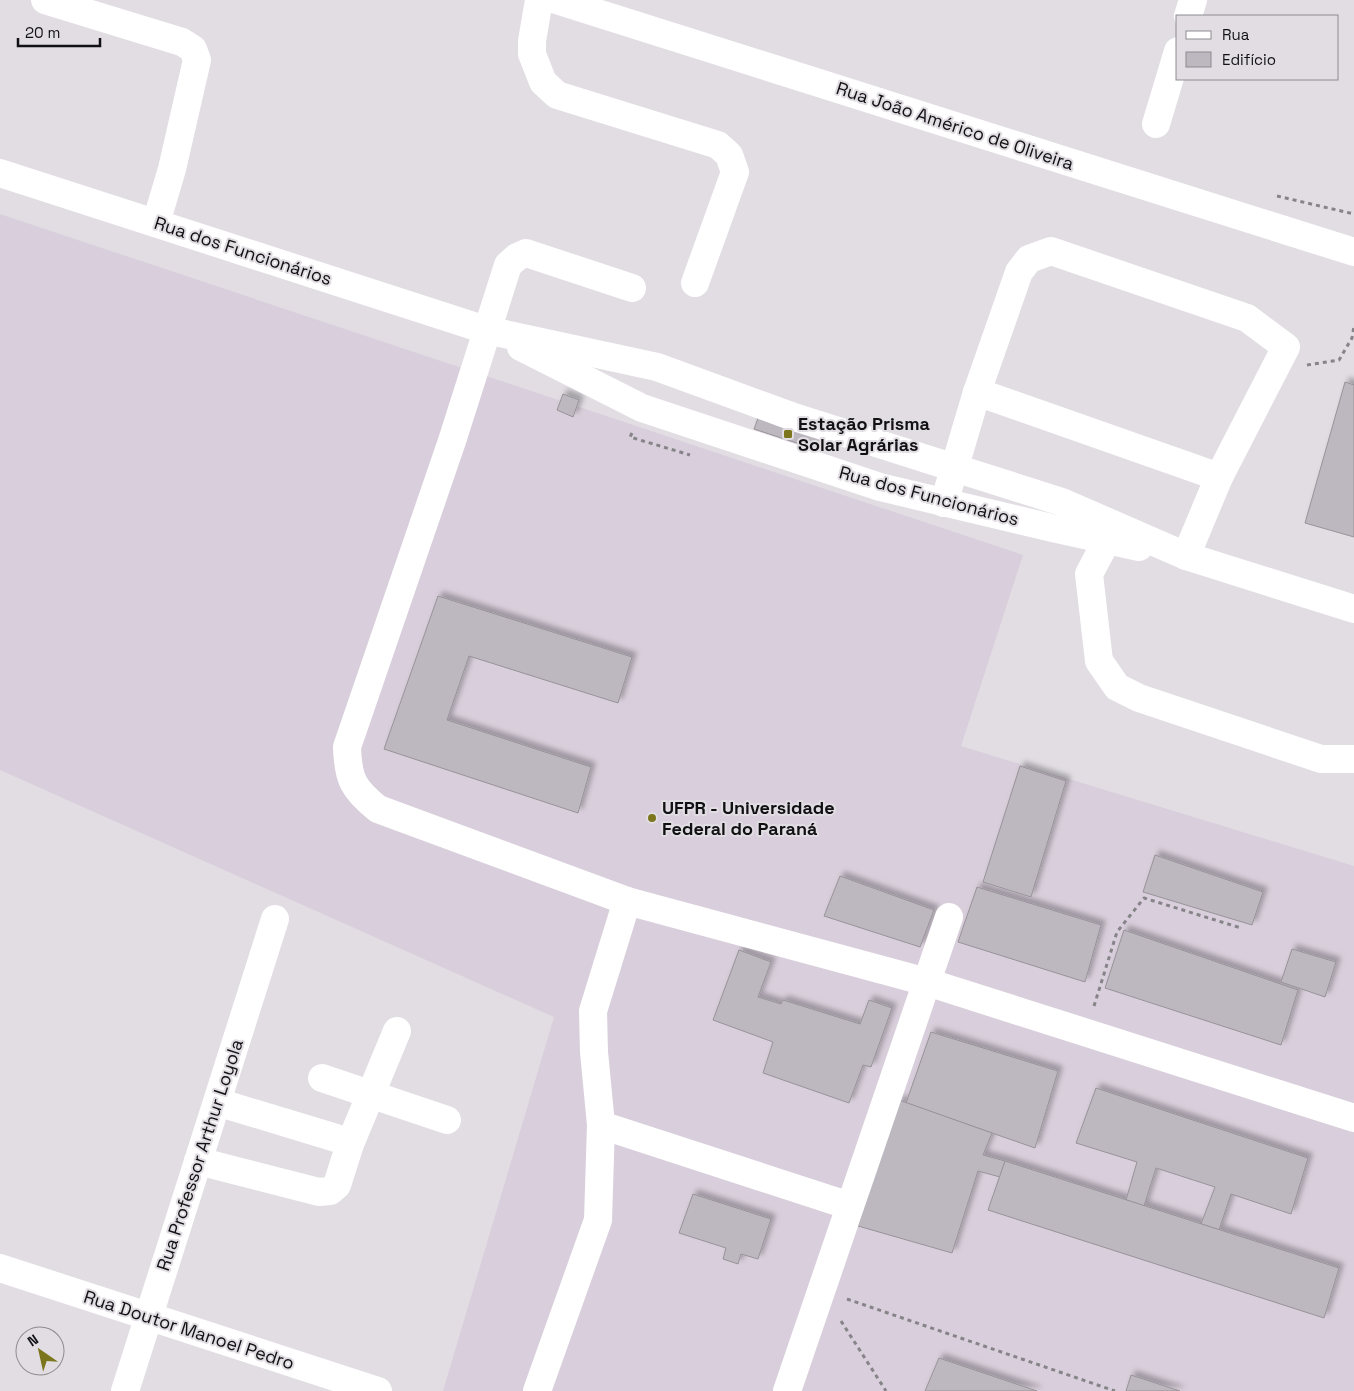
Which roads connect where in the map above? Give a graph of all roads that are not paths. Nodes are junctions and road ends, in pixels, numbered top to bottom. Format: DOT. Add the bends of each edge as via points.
graph roads {
  1 [pos="45,0"];
  2 [pos="539,0"];
  3 [pos="556,0"];
  4 [pos="1193,0"];
  5 [pos="593,5"];
  6 [pos="1188,15"];
  7 [pos="1176,59"];
  8 [pos="1156,124"];
  9 [pos="0,173"];
  10 [pos="156,223"];
  11 [pos="1354,252"];
  12 [pos="695,283"];
  13 [pos="632,288"];
  14 [pos="486,330"];
  15 [pos="977,392"];
  16 [pos="954,467"];
  17 [pos="1219,477"];
  18 [pos="944,503"];
  19 [pos="1107,540"];
  20 [pos="1186,556"];
  21 [pos="1354,610"];
  22 [pos="1354,760"];
  23 [pos="627,901"];
  24 [pos="950,917"];
  25 [pos="276,919"];
  26 [pos="927,982"];
  27 [pos="397,1031"];
  28 [pos="322,1078"];
  29 [pos="370,1094"];
  30 [pos="218,1102"];
  31 [pos="1354,1118"];
  32 [pos="447,1120"];
  33 [pos="602,1125"];
  34 [pos="350,1144"];
  35 [pos="198,1161"];
  36 [pos="850,1206"];
  37 [pos="0,1268"];
  38 [pos="149,1317"];
  39 [pos="126,1391"];
  40 [pos="378,1391"];
  41 [pos="537,1391"];
  42 [pos="787,1391"];
  1 -- 10 [label="street" via="182,42 193,49 197,60"];
  2 -- 12 [label="street" via="532,54 543,82 558,95 718,146 729,155 735,172"];
  3 -- 5 [label="street, Rua João Américo de Oliveira"];
  4 -- 6 [label="street"];
  5 -- 11 [label="street, Rua João Américo de Oliveira"];
  7 -- 8 [label="street"];
  9 -- 10 [label="street, Rua dos Funcionários"];
  10 -- 14 [label="street, Rua dos Funcionários"];
  13 -- 14 [label="street" via="526,253 508,265"];
  14 -- 16 [label="street, Rua dos Funcionários" via="657,367 791,416"];
  14 -- 18 [label="street, Rua dos Funcionários" via="642,408 880,487"];
  14 -- 23 [label="street" via="452,441 347,747 352,782 362,796 378,809"];
  15 -- 16 [label="street"];
  15 -- 17 [label="street"];
  15 -- 17 [label="street" via="1018,272 1029,259 1051,251 1247,318 1286,347"];
  16 -- 18 [label="street"];
  16 -- 20 [label="street, Rua dos Funcionários" via="1077,507"];
  17 -- 20 [label="street"];
  18 -- 19 [label="street, Rua dos Funcionários"];
  19 -- 20 [label="street, Rua dos Funcionários"];
  19 -- 22 [label="street" via="1089,574 1099,661 1117,687 1139,698 1321,759"];
  20 -- 21 [label="street, Rua dos Funcionários"];
  23 -- 26 [label="street"];
  23 -- 33 [label="street" via="593,1011"];
  24 -- 26 [label="street"];
  25 -- 30 [label="street, Rua Professor Arthur Loyola"];
  26 -- 31 [label="street"];
  26 -- 36 [label="street"];
  27 -- 29 [label="street"];
  28 -- 29 [label="street"];
  29 -- 32 [label="street"];
  29 -- 34 [label="street"];
  30 -- 34 [label="street"];
  30 -- 35 [label="street, Rua Professor Arthur Loyola"];
  33 -- 36 [label="street"];
  33 -- 41 [label="street" via="598,1220"];
  34 -- 35 [label="street" via="337,1185 330,1191 319,1192"];
  35 -- 38 [label="street, Rua Professor Arthur Loyola"];
  36 -- 42 [label="street"];
  37 -- 38 [label="street, Rua Doutor Manoel Pedro"];
  38 -- 39 [label="street, Rua Professor Arthur Loyola"];
  38 -- 40 [label="street, Rua Doutor Manoel Pedro"];
}
